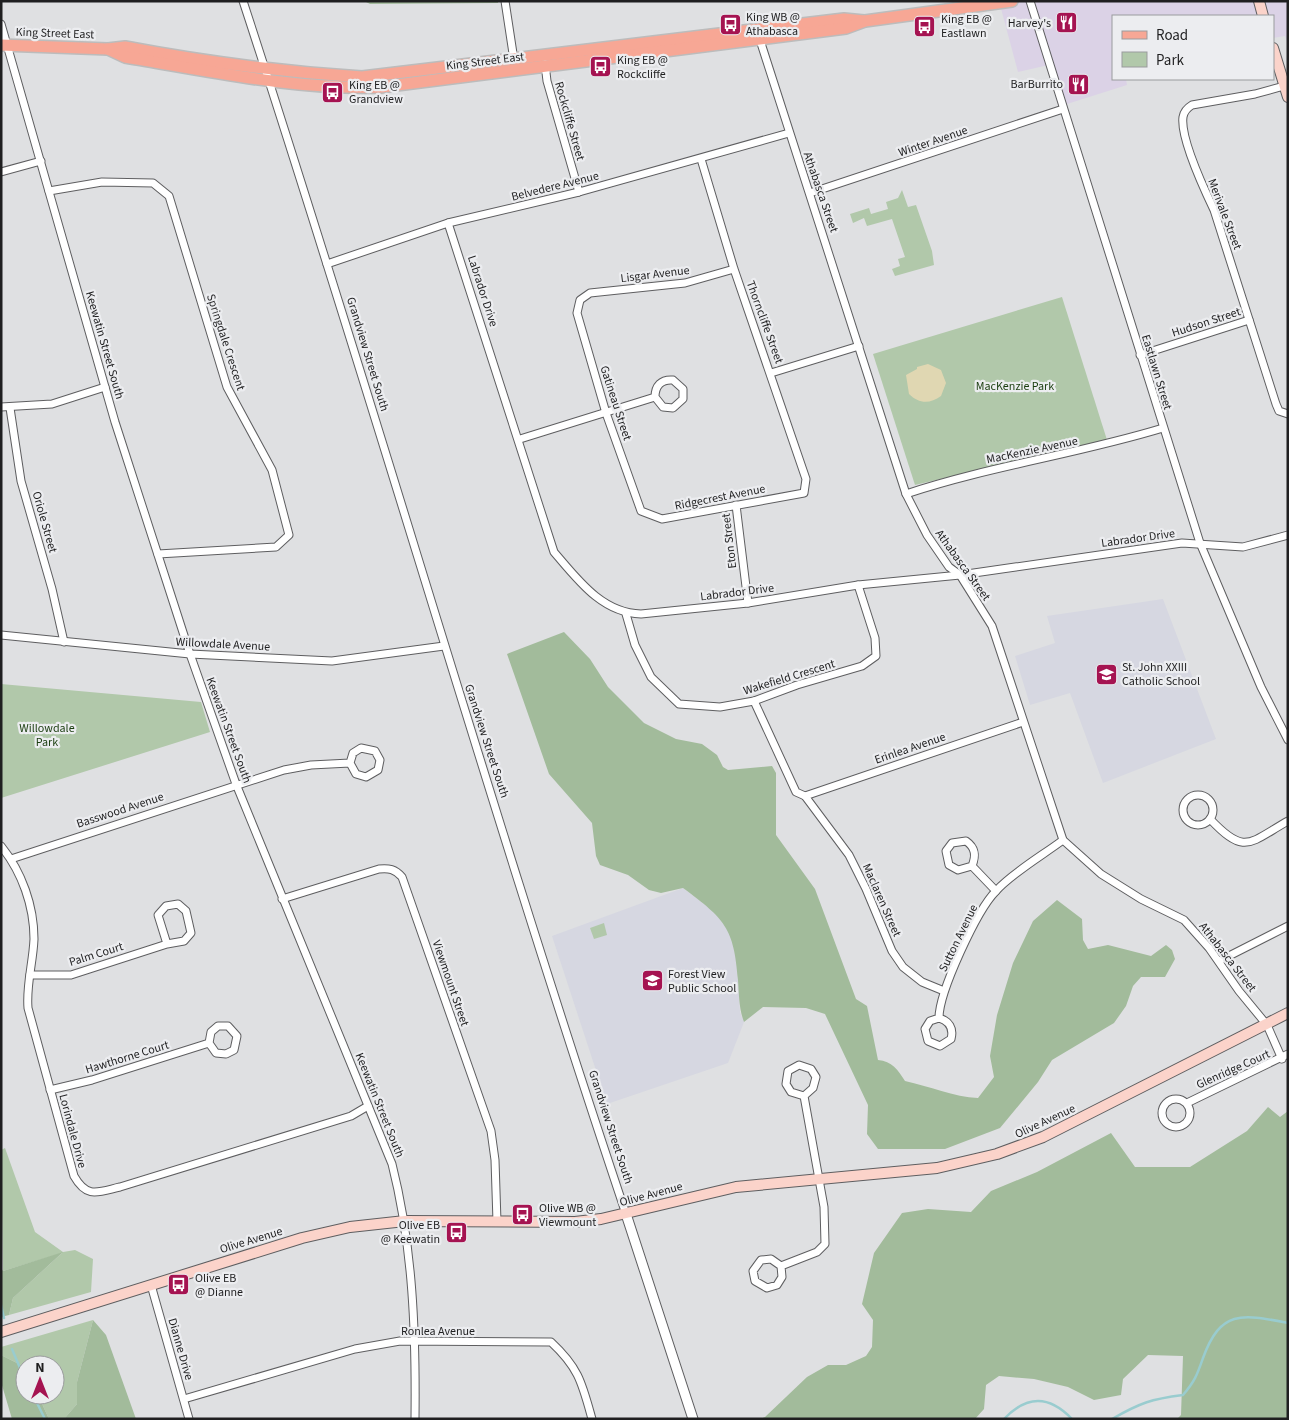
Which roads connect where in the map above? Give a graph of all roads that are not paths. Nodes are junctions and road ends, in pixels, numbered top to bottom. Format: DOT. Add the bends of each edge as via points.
graph roads {
  1 [pos="243,1"];
  2 [pos="505,1"];
  3 [pos="1012,1"];
  4 [pos="1030,1"];
  5 [pos="1259,1"];
  6 [pos="1263,15"];
  7 [pos="1,24"];
  8 [pos="758,34"];
  9 [pos="4,45"];
  10 [pos="108,49"];
  11 [pos="1274,51"];
  12 [pos="545,62"];
  13 [pos="515,65"];
  14 [pos="265,69"];
  15 [pos="268,81"];
  16 [pos="1284,86"];
  17 [pos="1288,97"];
  18 [pos="1063,109"];
  19 [pos="789,133"];
  20 [pos="701,159"];
  21 [pos="41,161"];
  22 [pos="1,172"];
  23 [pos="49,191"];
  24 [pos="579,192"];
  25 [pos="810,193"];
  26 [pos="448,223"];
  27 [pos="327,264"];
  28 [pos="734,269"];
  29 [pos="580,300"];
  30 [pos="1249,320"];
  31 [pos="859,346"];
  32 [pos="1140,355"];
  33 [pos="771,373"];
  34 [pos="105,387"];
  35 [pos="655,397"];
  36 [pos="1,407"];
  37 [pos="10,408"];
  38 [pos="606,413"];
  39 [pos="1288,414"];
  40 [pos="1163,428"];
  41 [pos="520,439"];
  42 [pos="804,492"];
  43 [pos="906,494"];
  44 [pos="736,505"];
  45 [pos="641,511"];
  46 [pos="1288,535"];
  47 [pos="1200,543"];
  48 [pos="158,554"];
  49 [pos="960,575"];
  50 [pos="858,585"];
  51 [pos="748,603"];
  52 [pos="626,614"];
  53 [pos="1,635"];
  54 [pos="64,642"];
  55 [pos="444,646"];
  56 [pos="190,654"];
  57 [pos="754,701"];
  58 [pos="1023,722"];
  59 [pos="1288,740"];
  60 [pos="350,763"];
  61 [pos="236,784"];
  62 [pos="805,796"];
  63 [pos="1210,819"];
  64 [pos="1288,821"];
  65 [pos="1063,840"];
  66 [pos="1,846"];
  67 [pos="11,859"];
  68 [pos="972,866"];
  69 [pos="996,891"];
  70 [pos="282,899"];
  71 [pos="1288,926"];
  72 [pos="167,944"];
  73 [pos="1219,961"];
  74 [pos="30,975"];
  75 [pos="944,991"];
  76 [pos="1288,1013"];
  77 [pos="939,1018"];
  78 [pos="1267,1024"];
  79 [pos="209,1043"];
  80 [pos="1285,1057"];
  81 [pos="50,1090"];
  82 [pos="804,1096"];
  83 [pos="1187,1103"];
  84 [pos="368,1106"];
  85 [pos="818,1179"];
  86 [pos="626,1214"];
  87 [pos="404,1221"];
  88 [pos="497,1222"];
  89 [pos="781,1266"];
  90 [pos="150,1285"];
  91 [pos="1,1332"];
  92 [pos="416,1341"];
  93 [pos="184,1399"];
  94 [pos="691,1418"];
  95 [pos="189,1419"];
  96 [pos="415,1419"];
  97 [pos="592,1419"];
  1 -- 14 [label="street, Grandview Street South"];
  2 -- 13 [label="street"];
  3 -- 8 [label="main road, King Street East" via="865,22 844,19"];
  4 -- 18 [label="street, Eastlawn Street"];
  5 -- 6 [label="main road"];
  7 -- 9 [label="street, Keewatin Street South"];
  8 -- 12 [label="main road, King Street East"];
  8 -- 19 [label="street, Athabasca Street"];
  9 -- 10 [label="main road, King Street East"];
  9 -- 21 [label="street, Keewatin Street South"];
  10 -- 14 [label="main road, King Street East" via="125,47"];
  10 -- 15 [label="main road, King Street East" via="125,57"];
  11 -- 16 [label="main road"];
  12 -- 13 [label="main road, King Street East"];
  12 -- 24 [label="street, Rockcliffe Street" via="547,81"];
  13 -- 14 [label="main road, King Street East" via="362,77"];
  13 -- 15 [label="main road, King Street East" via="381,87"];
  14 -- 15 [label="street, Grandview Street South"];
  15 -- 27 [label="street, Grandview Street South"];
  16 -- 17 [label="main road"];
  16 -- 30 [label="street, Merivale Street" via="1192,105 1183,115 1185,134 1214,210"];
  18 -- 25 [label="street, Winter Avenue"];
  18 -- 32 [label="street, Eastlawn Street"];
  19 -- 20 [label="street, Belvedere Avenue"];
  19 -- 25 [label="street, Athabasca Street"];
  20 -- 24 [label="street, Belvedere Avenue"];
  20 -- 28 [label="street, Thorncliffe Street"];
  21 -- 22 [label="street"];
  21 -- 23 [label="street, Keewatin Street South"];
  23 -- 34 [label="street, Keewatin Street South"];
  23 -- 48 [label="street, Springdale Crescent" via="102,182 153,184 169,196 227,387 272,470 289,535 276,548"];
  24 -- 26 [label="street, Belvedere Avenue"];
  25 -- 31 [label="street, Athabasca Street"];
  26 -- 27 [label="street, Belvedere Avenue"];
  26 -- 41 [label="street, Labrador Drive"];
  27 -- 55 [label="street, Grandview Street South"];
  28 -- 29 [label="street, Lisgar Avenue" via="685,284 590,293"];
  28 -- 33 [label="street, Thorncliffe Street"];
  29 -- 38 [label="street, Gatineau Street" via="577,313"];
  30 -- 32 [label="street, Hudson Street"];
  30 -- 39 [label="street, Merivale Street" via="1276,404 1280,411"];
  31 -- 33 [label="street"];
  31 -- 43 [label="street, Athabasca Street"];
  32 -- 40 [label="street, Eastlawn Street"];
  33 -- 42 [label="street, Thorncliffe Street" via="806,480"];
  34 -- 37 [label="street" via="52,404"];
  34 -- 48 [label="street, Keewatin Street South"];
  35 -- 35 [label="street" via="656,387 668,380 677,382 683,389 683,399 673,408 664,407"];
  35 -- 38 [label="street"];
  36 -- 37 [label="street"];
  37 -- 54 [label="street, Oriole Street" via="21,482"];
  38 -- 41 [label="street"];
  38 -- 45 [label="street, Gatineau Street"];
  40 -- 43 [label="street, MacKenzie Avenue" via="1106,445 949,480"];
  40 -- 47 [label="street, Eastlawn Street"];
  41 -- 52 [label="street, Labrador Drive" via="554,552 589,591 611,608"];
  42 -- 44 [label="street, Ridgecrest Avenue"];
  43 -- 49 [label="street, Athabasca Street" via="927,535 949,567"];
  44 -- 45 [label="street, Ridgecrest Avenue" via="662,519"];
  44 -- 51 [label="street, Eton Street"];
  46 -- 47 [label="street, Labrador Drive" via="1244,548"];
  47 -- 49 [label="street, Labrador Drive"];
  47 -- 59 [label="street, Eastlawn Street" via="1261,687"];
  48 -- 56 [label="street, Keewatin Street South"];
  49 -- 50 [label="street, Labrador Drive"];
  49 -- 58 [label="street, Athabasca Street" via="992,626"];
  50 -- 51 [label="street, Labrador Drive"];
  50 -- 57 [label="street, Wakefield Crescent" via="875,638 876,656 862,666"];
  51 -- 52 [label="street, Labrador Drive"];
  52 -- 57 [label="street, Wakefield Crescent" via="635,645 651,677 679,704 720,707"];
  53 -- 54 [label="street, Willowdale Avenue"];
  54 -- 56 [label="street, Willowdale Avenue"];
  55 -- 56 [label="street, Willowdale Avenue" via="332,661"];
  55 -- 86 [label="street, Grandview Street South"];
  56 -- 61 [label="street, Keewatin Street South"];
  57 -- 62 [label="street, Maclaren Street" via="796,792"];
  58 -- 62 [label="street, Erinlea Avenue"];
  58 -- 65 [label="street, Athabasca Street"];
  60 -- 60 [label="street" via="353,753 361,748 375,751 380,760 378,770 366,777 356,774"];
  60 -- 61 [label="street, Basswood Avenue" via="311,765"];
  61 -- 67 [label="street, Basswood Avenue"];
  61 -- 70 [label="street, Keewatin Street South"];
  62 -- 75 [label="street, Maclaren Street" via="849,856 892,951 903,967 922,982"];
  63 -- 63 [label="street" via="1197,825 1188,822 1183,809 1186,800 1194,795 1204,796 1212,809"];
  63 -- 64 [label="street" via="1242,844"];
  65 -- 69 [label="street, Sutton Avenue"];
  65 -- 73 [label="street, Athabasca Street" via="1101,874 1184,920"];
  66 -- 67 [label="street, Lorindale Drive"];
  67 -- 74 [label="street, Lorindale Drive" via="24,884 32,917 34,940"];
  68 -- 68 [label="street" via="975,857 973,847 966,841 952,843 946,856 949,865 958,870"];
  68 -- 69 [label="street"];
  69 -- 75 [label="street, Sutton Avenue" via="976,921"];
  70 -- 84 [label="street, Keewatin Street South"];
  70 -- 88 [label="street, Viewmount Street" via="379,869 389,868 402,877 491,1131"];
  71 -- 73 [label="street"];
  72 -- 72 [label="street, Palm Court" via="184,941 191,933 186,911 178,904 166,906 158,915"];
  72 -- 74 [label="street, Palm Court" via="71,974"];
  73 -- 78 [label="street, Athabasca Street"];
  74 -- 81 [label="street, Lorindale Drive" via="28,1008"];
  75 -- 77 [label="street, Sutton Avenue"];
  76 -- 78 [label="main road, Olive Avenue"];
  77 -- 77 [label="street" via="927,1024 924,1033 928,1042 940,1046 948,1042 952,1030"];
  78 -- 80 [label="street, Athabasca Street"];
  78 -- 85 [label="main road, Olive Avenue" via="1018,1147 937,1168"];
  79 -- 79 [label="street" via="211,1032 218,1026 228,1026 238,1036 234,1050 226,1054 216,1053"];
  79 -- 81 [label="street, Hawthorne Court"];
  80 -- 83 [label="street, Glenridge Court"];
  81 -- 84 [label="street, Lorindale Drive" via="74,1176 81,1188 94,1193 351,1116"];
  82 -- 82 [label="street" via="791,1092 786,1084 788,1071 799,1065 811,1069 816,1077 813,1088"];
  82 -- 85 [label="street"];
  83 -- 83 [label="street, Glenridge Court" via="1190,1116 1186,1124 1172,1127 1164,1122 1161,1113 1165,1104 1173,1099"];
  84 -- 87 [label="street, Keewatin Street South" via="392,1164"];
  85 -- 86 [label="main road, Olive Avenue" via="736,1187"];
  85 -- 89 [label="street" via="824,1207 825,1244 817,1252"];
  86 -- 88 [label="main road, Olive Avenue" via="575,1222"];
  86 -- 94 [label="street, Grandview Street South"];
  87 -- 88 [label="main road, Olive Avenue"];
  87 -- 90 [label="main road, Olive Avenue" via="323,1232"];
  87 -- 92 [label="street, Keewatin Street South"];
  89 -- 89 [label="street" via="771,1259 761,1260 754,1267 755,1281 762,1287 777,1285 782,1277"];
  90 -- 91 [label="main road, Olive Avenue"];
  90 -- 93 [label="street, Dianne Drive"];
  92 -- 93 [label="street, Ronlea Avenue" via="355,1350"];
  92 -- 96 [label="street, Keewatin Street South"];
  92 -- 97 [label="street, Ronlea Avenue" via="551,1342 570,1360 582,1383"];
  93 -- 95 [label="street, Dianne Drive"];
}
